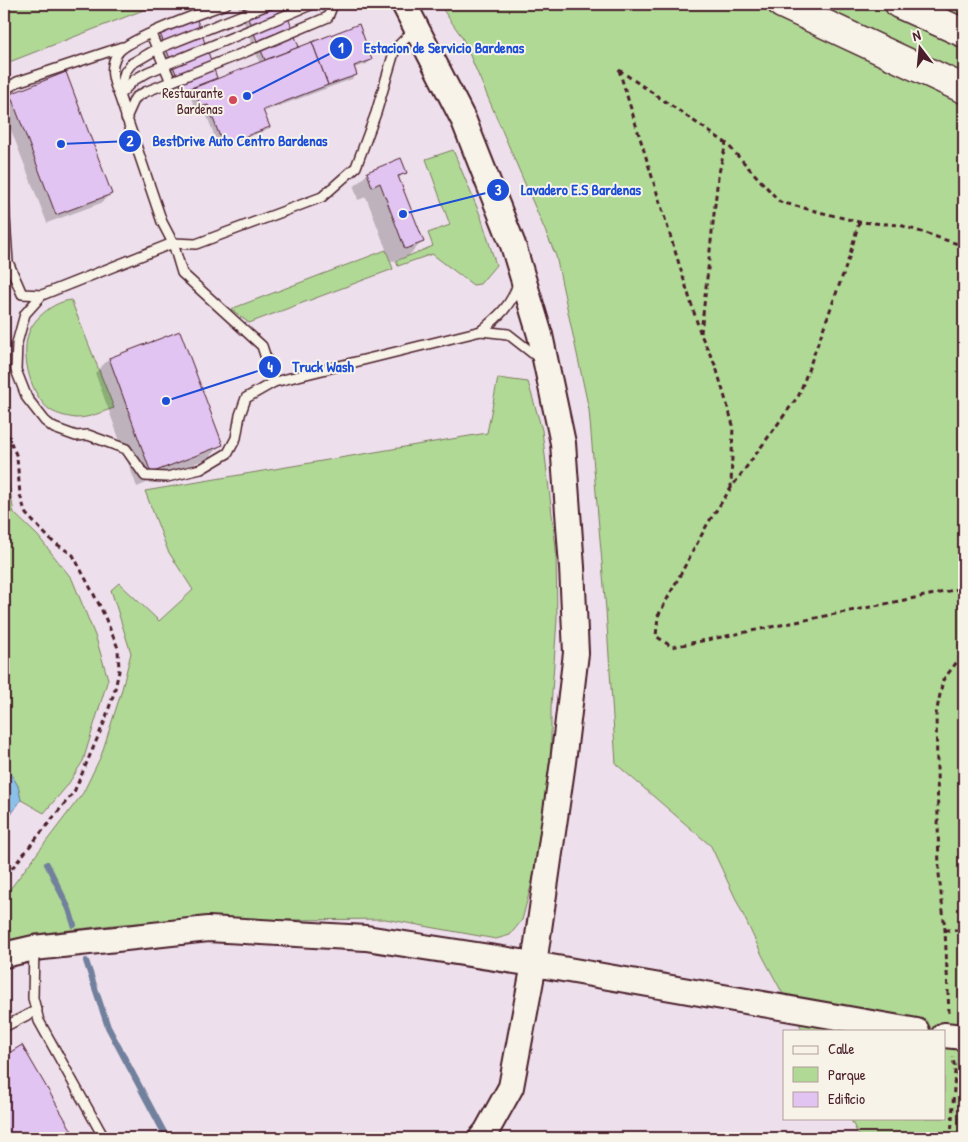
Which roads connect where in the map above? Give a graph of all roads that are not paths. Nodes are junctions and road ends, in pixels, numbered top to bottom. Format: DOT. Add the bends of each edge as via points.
graph roads {
  1 [pos="226,4"];
  2 [pos="270,4"];
  3 [pos="313,4"];
  4 [pos="333,4"];
  5 [pos="782,4"];
  6 [pos="899,4"];
  7 [pos="411,26"];
  8 [pos="964,33"];
  9 [pos="151,34"];
  10 [pos="129,44"];
  11 [pos="157,49"];
  12 [pos="164,65"];
  13 [pos="171,82"];
  14 [pos="964,89"];
  15 [pos="4,93"];
  16 [pos="119,95"];
  17 [pos="126,118"];
  18 [pos="4,204"];
  19 [pos="173,243"];
  20 [pos="520,270"];
  21 [pos="42,295"];
  22 [pos="481,331"];
  23 [pos="547,369"];
  24 [pos="274,382"];
  25 [pos="34,948"];
  26 [pos="4,955"];
  27 [pos="534,964"];
  28 [pos="37,1010"];
  29 [pos="4,1027"];
  30 [pos="911,1030"];
  31 [pos="104,1138"];
  32 [pos="481,1138"];
  1 -- 9 [label="lane"];
  2 -- 11 [label="lane"];
  3 -- 12 [label="lane"];
  4 -- 13 [label="lane" via="328,17"];
  5 -- 14 [label="highway"];
  6 -- 8 [label="highway"];
  7 -- 19 [label="lane" via="395,49 356,168 322,197 196,244"];
  7 -- 20 [label="street" via="464,121"];
  9 -- 10 [label="lane"];
  9 -- 11 [label="lane"];
  10 -- 15 [label="lane" via="17,82"];
  10 -- 16 [label="lane" via="118,52 112,66"];
  11 -- 12 [label="lane"];
  11 -- 16 [label="lane" via="131,64 125,72"];
  12 -- 13 [label="lane"];
  12 -- 16 [label="lane" via="134,80"];
  13 -- 17 [label="lane" via="136,98"];
  16 -- 17 [label="lane"];
  17 -- 19 [label="lane" via="162,222"];
  18 -- 21 [label="lane" via="8,262 22,294"];
  19 -- 21 [label="lane"];
  19 -- 24 [label="lane" via="182,273 262,346"];
  20 -- 22 [label="lane" via="511,301"];
  20 -- 23 [label="street"];
  21 -- 24 [label="lane" via="25,314 17,343 16,370 27,398 54,428 76,436 88,435 126,449 145,476 167,477 201,469 228,454 236,438 246,398"];
  22 -- 23 [label="lane" via="508,334 539,358"];
  22 -- 24 [label="lane"];
  23 -- 27 [label="street" via="563,444 576,653"];
  25 -- 26 [label="street"];
  25 -- 27 [label="street" via="208,930 366,938"];
  25 -- 28 [label="lane" via="33,998"];
  27 -- 30 [label="street"];
  27 -- 32 [label="street" via="511,1087"];
  28 -- 29 [label="lane"];
  28 -- 31 [label="lane" via="39,1021"];
}
